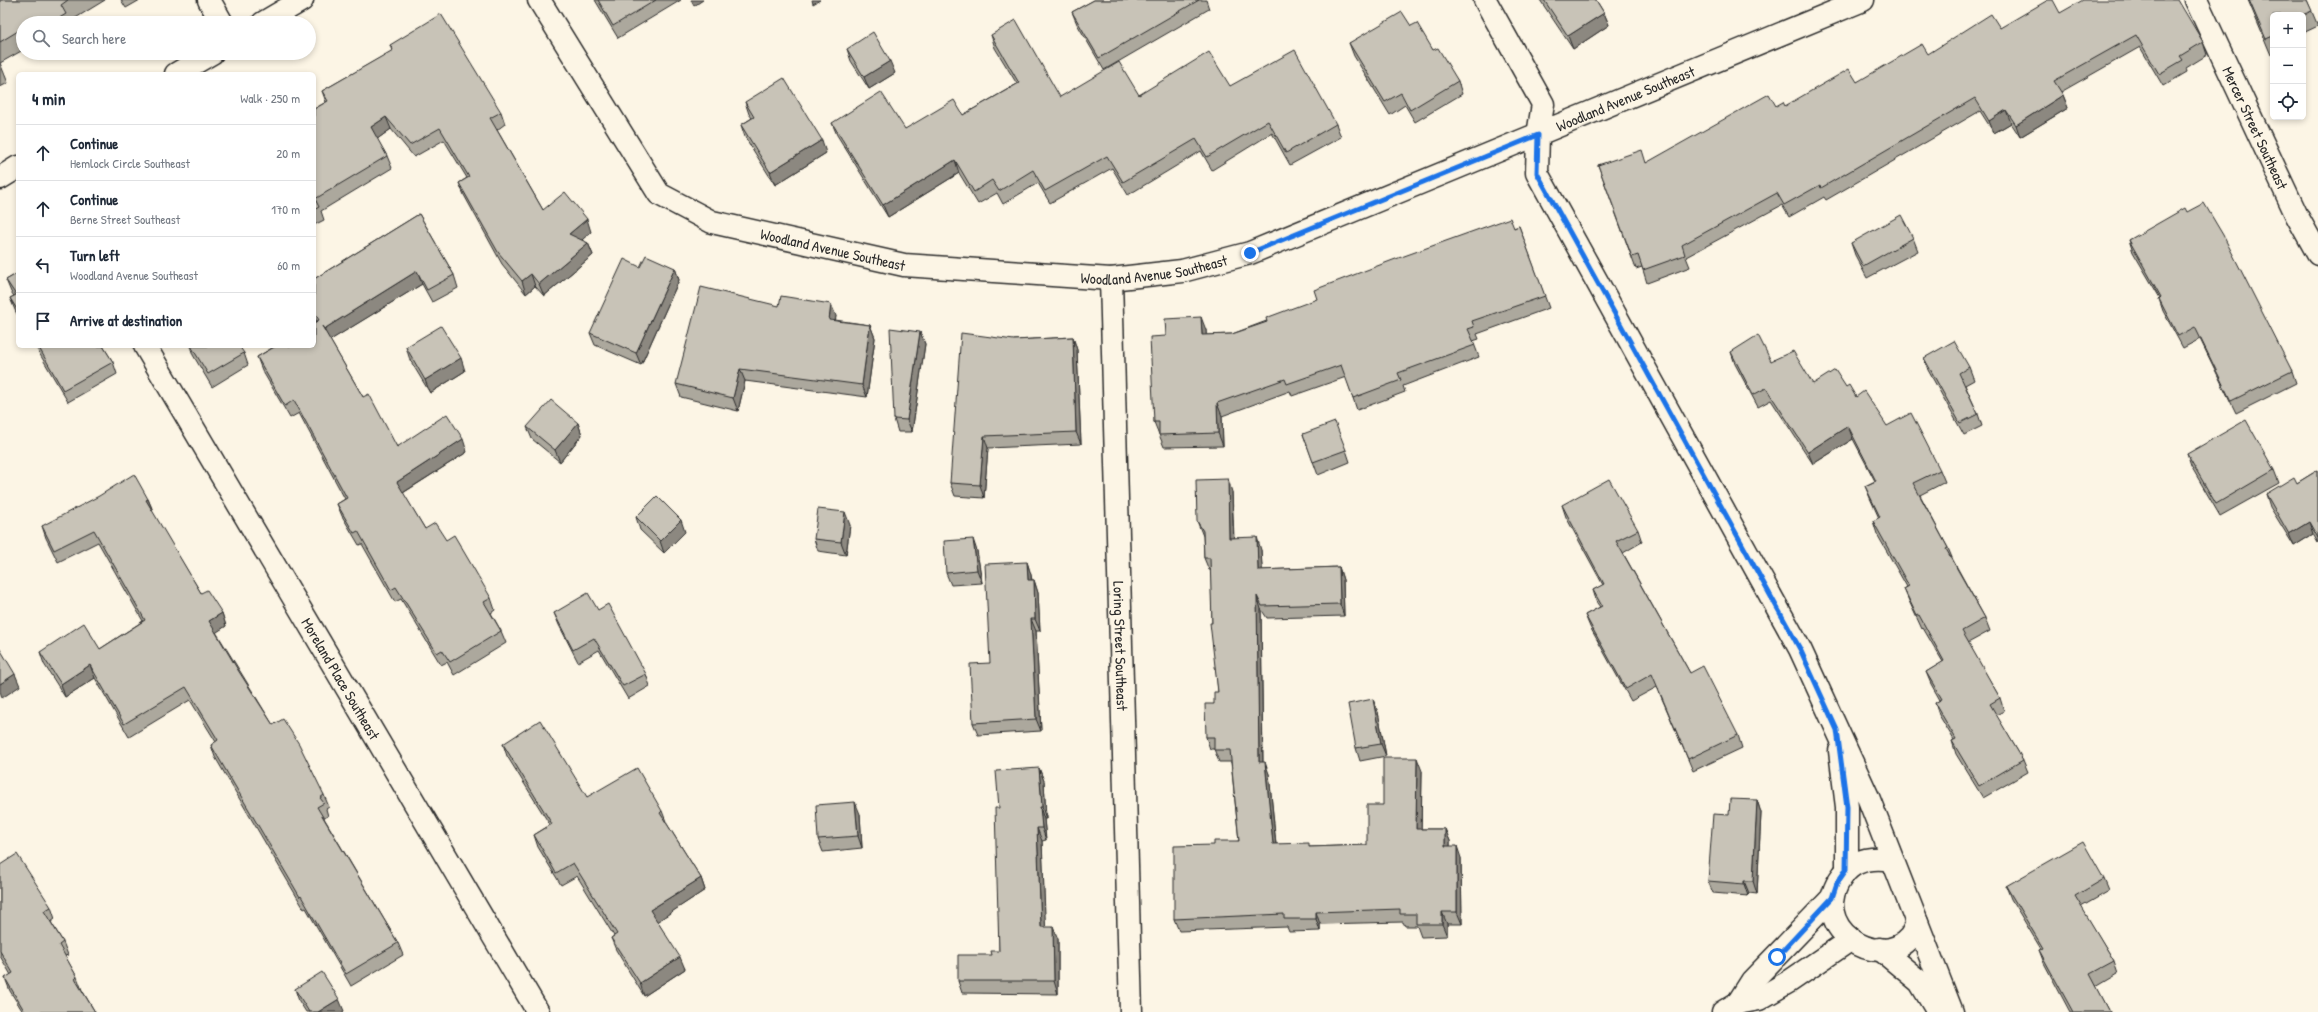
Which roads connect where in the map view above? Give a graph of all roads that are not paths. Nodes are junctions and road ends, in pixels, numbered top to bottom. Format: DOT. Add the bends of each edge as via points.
graph roads {
  1 [pos="209,0"];
  2 [pos="302,0"];
  3 [pos="539,0"];
  4 [pos="1485,0"];
  5 [pos="1863,0"];
  6 [pos="2196,0"];
  7 [pos="218,16"];
  8 [pos="275,16"];
  9 [pos="200,60"];
  10 [pos="179,72"];
  11 [pos="1538,135"];
  12 [pos="16,168"];
  13 [pos="0,178"];
  14 [pos="2318,254"];
  15 [pos="1111,279"];
  16 [pos="146,348"];
  17 [pos="1837,730"];
  18 [pos="1892,860"];
  19 [pos="1846,870"];
  20 [pos="1832,898"];
  21 [pos="1917,923"];
  22 [pos="1850,940"];
  23 [pos="1880,950"];
  24 [pos="1730,1007"];
  25 [pos="538,1012"];
  26 [pos="1131,1012"];
  27 [pos="1938,1012"];
  28 [pos="1952,1012"];
  1 -- 7 [label="main road"];
  2 -- 8 [label="main road"];
  3 -- 15 [label="main road, Woodland Avenue Southeast" via="658,194 712,222 904,265"];
  4 -- 11 [label="main road" via="1543,104"];
  5 -- 11 [label="main road, Woodland Avenue Southeast"];
  6 -- 14 [label="main road, Mercer Street Southeast" via="2297,216"];
  9 -- 10 [label="main road"];
  11 -- 15 [label="main road, Woodland Avenue Southeast" via="1250,253 1182,271"];
  11 -- 17 [label="main road" via="1537,173 1800,649"];
  12 -- 13 [label="main road"];
  15 -- 26 [label="main road, Loring Street Southeast"];
  16 -- 25 [label="main road, Moreland Place Southeast"];
  17 -- 18 [label="main road" via="1868,797"];
  17 -- 19 [label="main road" via="1847,807"];
  18 -- 19 [label="main road" via="1875,857 1860,861"];
  18 -- 21 [label="main road"];
  19 -- 20 [label="main road" via="1837,883"];
  20 -- 22 [label="main road" via="1833,914 1839,929"];
  20 -- 24 [label="main road"];
  21 -- 23 [label="main road" via="1909,938 1896,946"];
  21 -- 28 [label="main road"];
  22 -- 23 [label="main road" via="1864,948"];
  22 -- 24 [label="main road" via="1790,981 1758,999"];
  23 -- 27 [label="main road" via="1920,982"];
}
